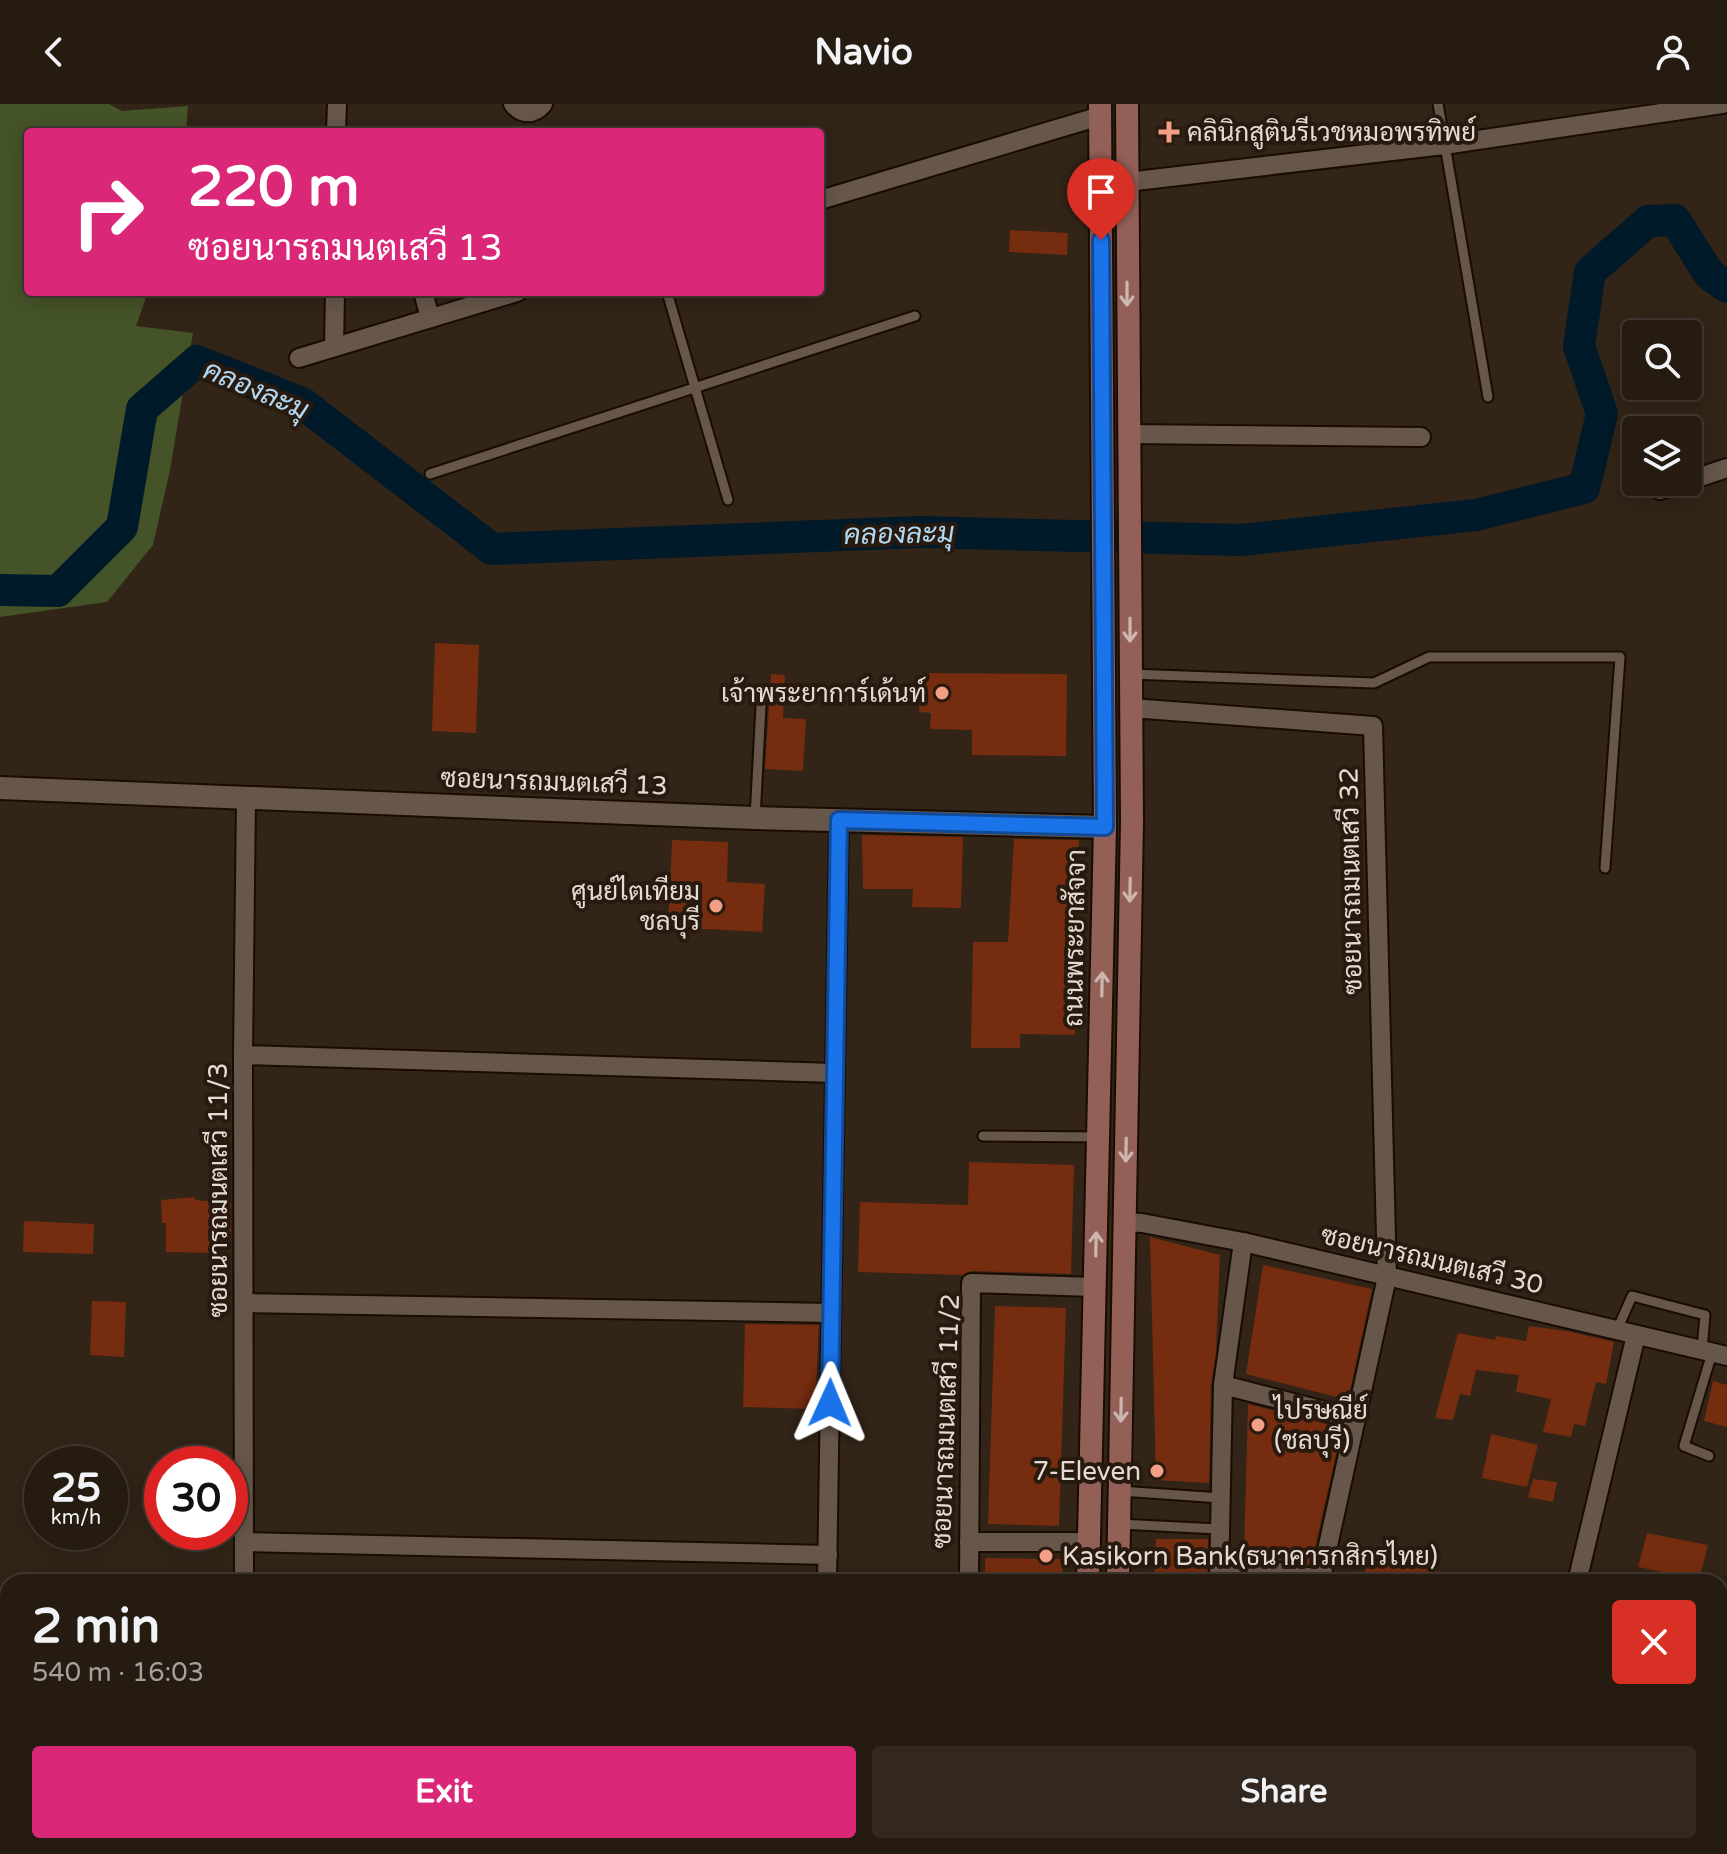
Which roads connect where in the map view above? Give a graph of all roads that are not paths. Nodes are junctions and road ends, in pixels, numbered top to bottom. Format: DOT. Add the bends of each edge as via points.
graph roads {
  1 [pos="337,104"];
  2 [pos="513,104"];
  3 [pos="543,104"];
  4 [pos="1127,104"];
  5 [pos="1438,104"];
  6 [pos="1722,104"];
  7 [pos="1100,110"];
  8 [pos="336,128"];
  9 [pos="1444,145"];
  10 [pos="1127,182"];
  11 [pos="824,199"];
  12 [pos="335,296"];
  13 [pos="424,296"];
  14 [pos="501,296"];
  15 [pos="668,296"];
  16 [pos="915,316"];
  17 [pos="430,318"];
  18 [pos="334,347"];
  19 [pos="299,358"];
  20 [pos="696,388"];
  21 [pos="1488,397"];
  22 [pos="1128,434"];
  23 [pos="1421,437"];
  24 [pos="1727,468"];
  25 [pos="430,474"];
  26 [pos="1702,477"];
  27 [pos="728,500"];
  28 [pos="1130,674"];
  29 [pos="761,706"];
  30 [pos="1131,708"];
  31 [pos="0,788"];
  32 [pos="246,797"];
  33 [pos="755,818"];
  34 [pos="839,820"];
  35 [pos="1105,827"];
  36 [pos="1605,868"];
  37 [pos="243,1055"];
  38 [pos="835,1073"];
  39 [pos="983,1136"];
  40 [pos="1098,1137"];
  41 [pos="1124,1222"];
  42 [pos="1243,1242"];
  43 [pos="1387,1277"];
  44 [pos="1095,1287"];
  45 [pos="244,1303"];
  46 [pos="831,1313"];
  47 [pos="1617,1331"];
  48 [pos="1636,1335"];
  49 [pos="1714,1353"];
  50 [pos="1223,1385"];
  51 [pos="1356,1419"];
  52 [pos="244,1446"];
  53 [pos="1709,1456"];
  54 [pos="1120,1491"];
  55 [pos="1221,1498"];
  56 [pos="1119,1524"];
  57 [pos="1219,1529"];
  58 [pos="248,1542"];
  59 [pos="969,1542"];
  60 [pos="1089,1542"];
  61 [pos="244,1550"];
  62 [pos="828,1555"];
  63 [pos="1220,1562"];
  64 [pos="244,1574"];
  65 [pos="827,1574"];
  66 [pos="969,1574"];
  67 [pos="1088,1574"];
  68 [pos="1118,1574"];
  69 [pos="1219,1574"];
  70 [pos="1287,1574"];
  71 [pos="1321,1574"];
  72 [pos="1579,1574"];
  1 -- 8 [label="street"];
  2 -- 3 [label="street" via="522,112 534,112"];
  4 -- 10 [label="main road, ถนนพระยาสัจจา"];
  5 -- 9 [label="lane"];
  6 -- 9 [label="street"];
  7 -- 11 [label="street"];
  7 -- 35 [label="main road, ถนนพระยาสัจจา"];
  9 -- 10 [label="street"];
  9 -- 21 [label="lane"];
  10 -- 22 [label="main road, ถนนพระยาสัจจา, one-way"];
  12 -- 18 [label="street"];
  13 -- 17 [label="street"];
  14 -- 17 [label="street"];
  15 -- 20 [label="lane"];
  16 -- 20 [label="lane"];
  17 -- 18 [label="street"];
  18 -- 19 [label="street"];
  20 -- 25 [label="lane"];
  20 -- 27 [label="lane"];
  22 -- 23 [label="street"];
  22 -- 28 [label="main road, ถนนพระยาสัจจา, one-way"];
  24 -- 26 [label="street"];
  28 -- 30 [label="main road, ถนนพระยาสัจจา"];
  28 -- 36 [label="lane" via="1374,683 1429,657 1620,657"];
  29 -- 33 [label="lane"];
  30 -- 41 [label="main road, ถนนพระยาสัจจา, one-way"];
  30 -- 43 [label="street, ซอยนารถมนตเสวี 32" via="1373,726"];
  31 -- 32 [label="street, ซอยนารถมนตเสวี 13"];
  32 -- 33 [label="street, ซอยนารถมนตเสวี 13"];
  32 -- 37 [label="street, ซอยนารถมนตเสวี 11/3"];
  33 -- 34 [label="street, ซอยนารถมนตเสวี 13"];
  34 -- 35 [label="street, ซอยนารถมนตเสวี 13"];
  34 -- 38 [label="street"];
  40 -- 35 [label="main road, ถนนพระยาสัจจา, one-way"];
  37 -- 38 [label="street"];
  37 -- 45 [label="street, ซอยนารถมนตเสวี 11/3"];
  38 -- 46 [label="street"];
  39 -- 40 [label="lane"];
  44 -- 40 [label="main road, ถนนพระยาสัจจา, one-way"];
  41 -- 42 [label="street, ซอยนารถมนตเสวี 30"];
  41 -- 54 [label="main road, ถนนพระยาสัจจา, one-way"];
  42 -- 43 [label="street, ซอยนารถมนตเสวี 30"];
  42 -- 50 [label="street"];
  43 -- 47 [label="street, ซอยนารถมนตเสวี 30"];
  43 -- 51 [label="street"];
  44 -- 59 [label="street, ซอยนารถมนตเสวี 11/2" via="971,1283"];
  44 -- 60 [label="main road, ถนนพระยาสัจจา"];
  45 -- 46 [label="street"];
  45 -- 52 [label="street, ซอยนารถมนตเสวี 11/3"];
  46 -- 62 [label="street"];
  47 -- 48 [label="street, ซอยนารถมนตเสวี 30"];
  47 -- 49 [label="lane" via="1632,1296 1705,1315"];
  48 -- 49 [label="street, ซอยนารถมนตเสวี 30"];
  48 -- 72 [label="street"];
  49 -- 53 [label="lane" via="1684,1446"];
  50 -- 51 [label="street"];
  50 -- 55 [label="street"];
  51 -- 71 [label="street"];
  54 -- 55 [label="lane"];
  54 -- 56 [label="main road, ถนนพระยาสัจจา"];
  55 -- 57 [label="street"];
  56 -- 57 [label="lane"];
  56 -- 68 [label="main road, ถนนพระยาสัจจา"];
  57 -- 63 [label="street"];
  58 -- 62 [label="street"];
  59 -- 60 [label="street"];
  59 -- 66 [label="street, ซอยนารถมนตเสวี 11/2"];
  60 -- 67 [label="main road, ถนนพระยาสัจจา"];
  61 -- 64 [label="street, ซอยนารถมนตเสวี 11/3"];
  62 -- 65 [label="street"];
  63 -- 69 [label="street"];
  63 -- 70 [label="street"];
}
